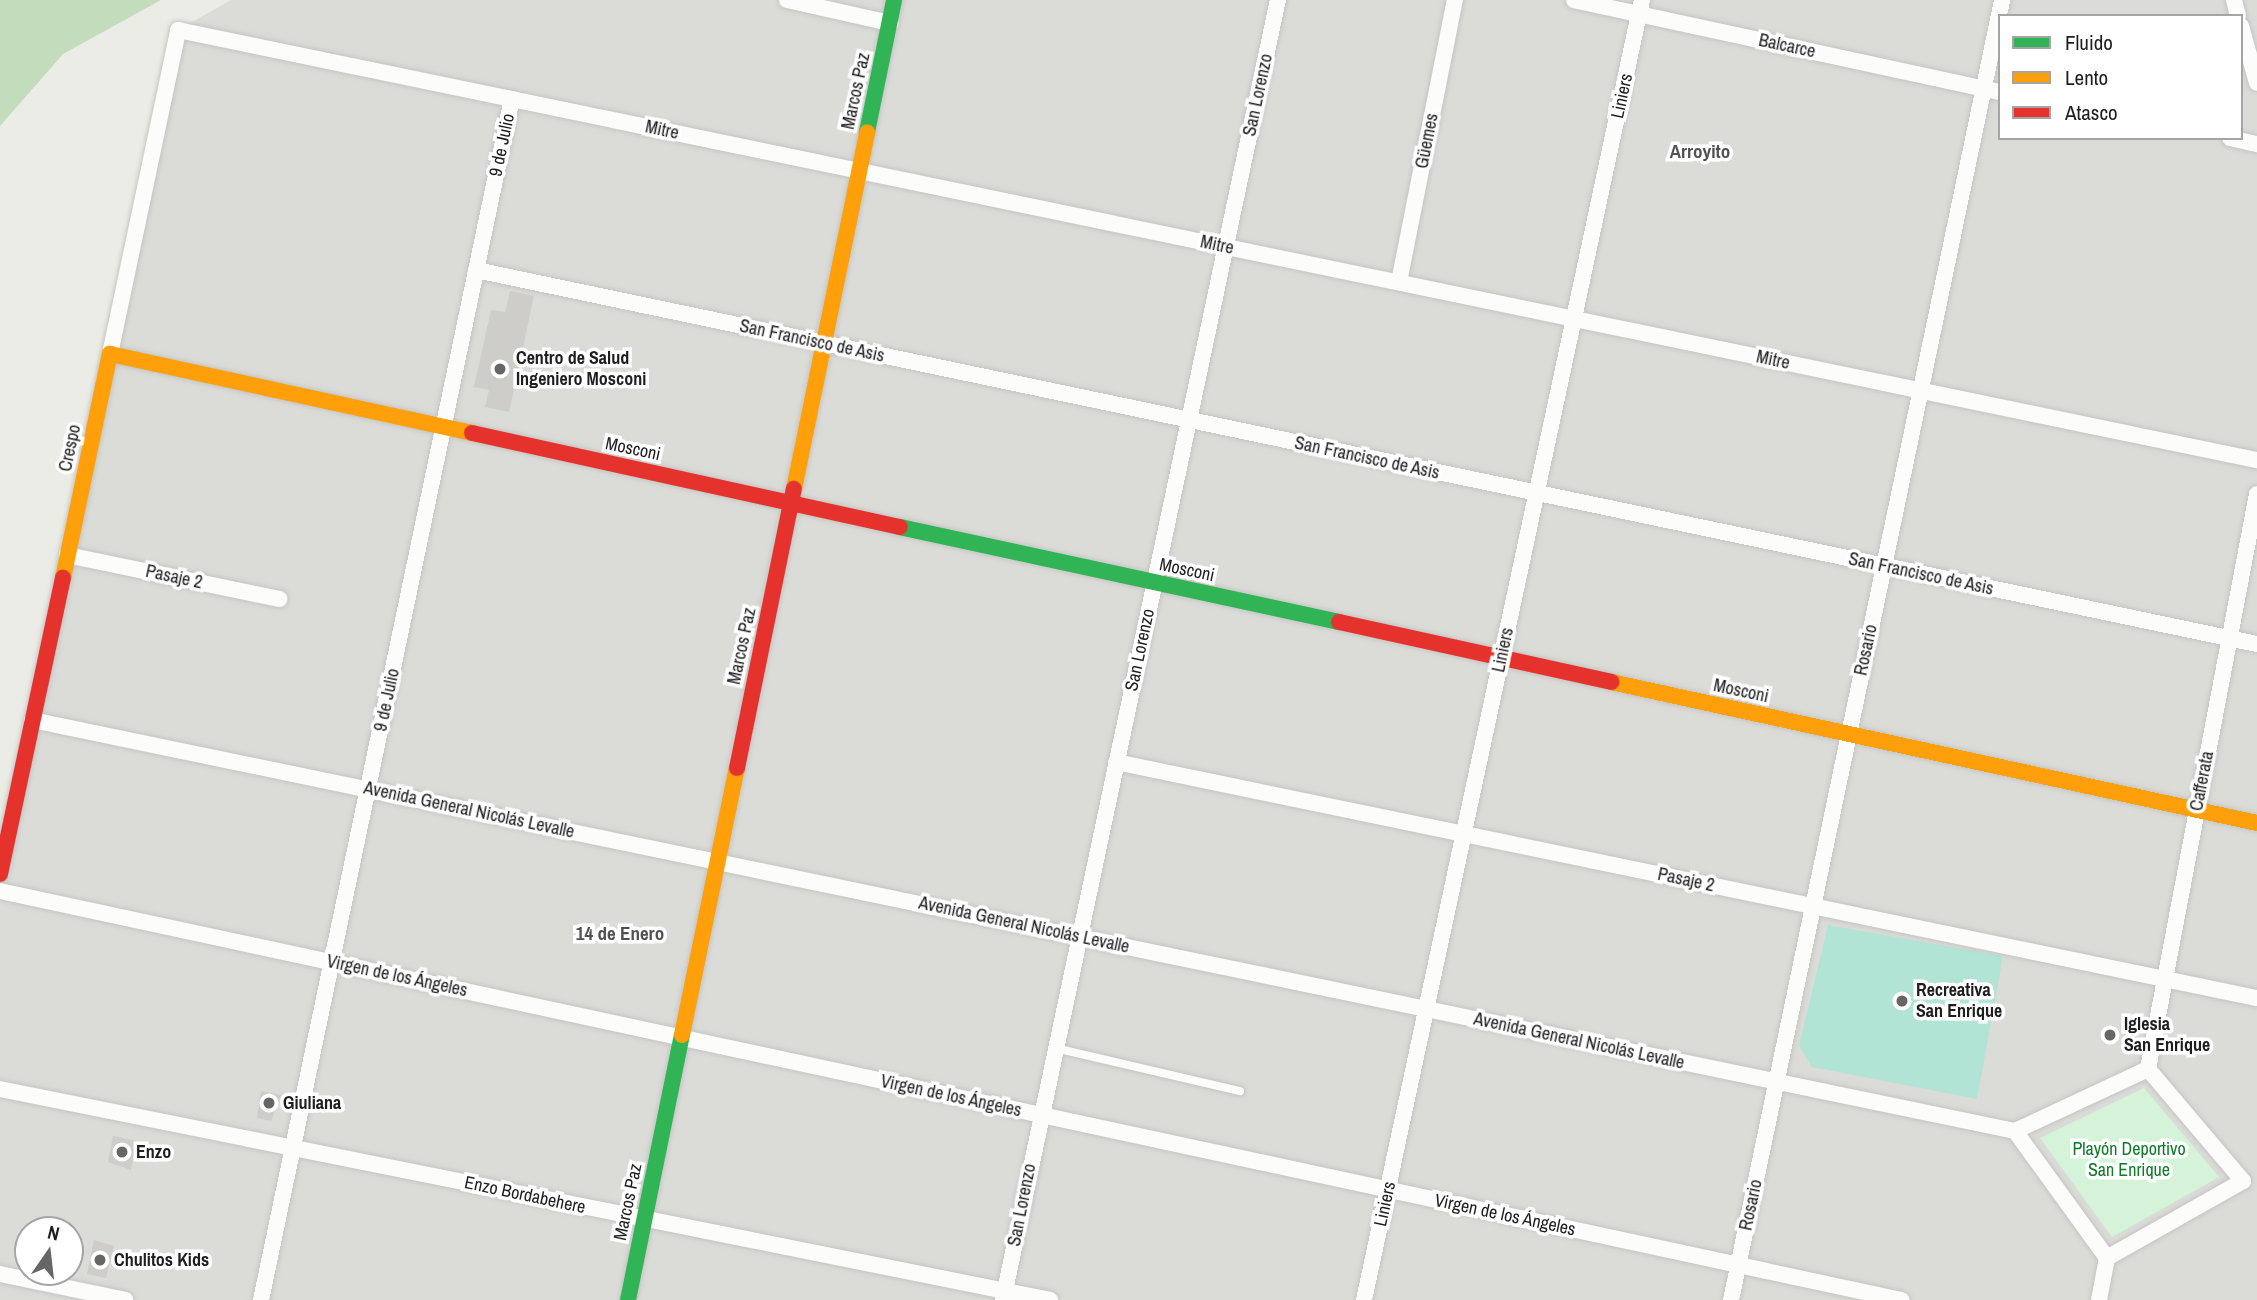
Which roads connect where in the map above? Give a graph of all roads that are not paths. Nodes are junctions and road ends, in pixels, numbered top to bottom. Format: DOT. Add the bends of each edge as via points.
graph roads {
  1 [pos="787,0"];
  2 [pos="894,0"];
  3 [pos="1278,0"];
  4 [pos="1455,0"];
  5 [pos="1574,0"];
  6 [pos="1641,7"];
  7 [pos="890,23"];
  8 [pos="178,30"];
  9 [pos="2243,33"];
  10 [pos="1998,36"];
  11 [pos="2257,83"];
  12 [pos="1992,90"];
  13 [pos="512,99"];
  14 [pos="2239,140"];
  15 [pos="2257,144"];
  16 [pos="859,171"];
  17 [pos="1225,247"];
  18 [pos="476,270"];
  19 [pos="1399,282"];
  20 [pos="1574,319"];
  21 [pos="824,343"];
  22 [pos="110,354"];
  23 [pos="1921,390"];
  24 [pos="1189,420"];
  25 [pos="443,427"];
  26 [pos="2257,460"];
  27 [pos="1537,494"];
  28 [pos="2257,494"];
  29 [pos="791,503"];
  30 [pos="67,555"];
  31 [pos="1884,566"];
  32 [pos="1154,582"];
  33 [pos="280,599"];
  34 [pos="2229,639"];
  35 [pos="2257,644"];
  36 [pos="1502,658"];
  37 [pos="32,720"];
  38 [pos="1849,734"];
  39 [pos="1116,762"];
  40 [pos="368,789"];
  41 [pos="2197,810"];
  42 [pos="2257,823"];
  43 [pos="1464,834"];
  44 [pos="718,862"];
  45 [pos="0,874"];
  46 [pos="0,891"];
  47 [pos="1813,907"];
  48 [pos="1079,937"];
  49 [pos="332,962"];
  50 [pos="2164,979"];
  51 [pos="2257,998"];
  52 [pos="1427,1009"];
  53 [pos="681,1037"];
  54 [pos="1055,1048"];
  55 [pos="2148,1069"];
  56 [pos="1776,1082"];
  57 [pos="0,1089"];
  58 [pos="1240,1091"];
  59 [pos="1041,1115"];
  60 [pos="2015,1131"];
  61 [pos="293,1148"];
  62 [pos="2250,1183"];
  63 [pos="1388,1189"];
  64 [pos="644,1220"];
  65 [pos="2107,1258"];
  66 [pos="1738,1265"];
  67 [pos="0,1274"];
  68 [pos="1004,1295"];
  69 [pos="125,1300"];
  70 [pos="261,1300"];
  71 [pos="628,1300"];
  72 [pos="1051,1300"];
  73 [pos="1364,1300"];
  74 [pos="1731,1300"];
  75 [pos="1902,1300"];
  76 [pos="2099,1300"];
  1 -- 7 [label="street"];
  2 -- 7 [label="street, Marcos Paz"];
  3 -- 17 [label="street, San Lorenzo"];
  4 -- 19 [label="street, Güemes"];
  5 -- 6 [label="street, Balcarce"];
  6 -- 12 [label="street, Balcarce"];
  6 -- 20 [label="street, Liniers"];
  7 -- 16 [label="street, Marcos Paz"];
  8 -- 13 [label="street, Mitre"];
  8 -- 22 [label="street, Crespo"];
  9 -- 11 [label="street"];
  10 -- 12 [label="street, Rosario"];
  12 -- 23 [label="street, Rosario"];
  13 -- 16 [label="street, Mitre"];
  13 -- 18 [label="street, 9 de Julio"];
  14 -- 15 [label="street"];
  16 -- 17 [label="street, Mitre"];
  16 -- 21 [label="street, Marcos Paz"];
  17 -- 19 [label="street, Mitre"];
  17 -- 24 [label="street, San Lorenzo"];
  18 -- 21 [label="street, San Francisco de Asis"];
  18 -- 25 [label="street, 9 de Julio"];
  19 -- 20 [label="street, Mitre"];
  20 -- 23 [label="street, Mitre"];
  20 -- 27 [label="street, Liniers"];
  21 -- 24 [label="street, San Francisco de Asis"];
  21 -- 29 [label="street, Marcos Paz"];
  22 -- 25 [label="street, Mosconi"];
  22 -- 30 [label="street, Crespo"];
  23 -- 26 [label="street, Mitre"];
  23 -- 31 [label="street, Rosario"];
  24 -- 27 [label="street, San Francisco de Asis"];
  24 -- 32 [label="street, San Lorenzo"];
  25 -- 29 [label="street, Mosconi"];
  25 -- 40 [label="street, 9 de Julio"];
  27 -- 31 [label="street, San Francisco de Asis"];
  27 -- 36 [label="street, Liniers"];
  28 -- 34 [label="street, Cafferata"];
  29 -- 32 [label="street, Mosconi"];
  29 -- 44 [label="street, Marcos Paz"];
  30 -- 33 [label="street, Pasaje 2"];
  30 -- 37 [label="street, Crespo"];
  31 -- 34 [label="street, San Francisco de Asis"];
  31 -- 38 [label="street, Rosario"];
  32 -- 36 [label="street, Mosconi"];
  32 -- 39 [label="street, San Lorenzo"];
  34 -- 35 [label="street, San Francisco de Asis"];
  34 -- 41 [label="street, Cafferata"];
  36 -- 38 [label="street, Mosconi"];
  36 -- 43 [label="street, Liniers"];
  37 -- 40 [label="street, Avenida General Nicolás Levalle"];
  37 -- 45 [label="street, Crespo"];
  38 -- 41 [label="street, Mosconi"];
  38 -- 47 [label="street, Rosario"];
  39 -- 43 [label="street, Pasaje 2"];
  39 -- 48 [label="street, San Lorenzo"];
  40 -- 44 [label="street, Avenida General Nicolás Levalle"];
  40 -- 49 [label="street, 9 de Julio"];
  41 -- 42 [label="street, Mosconi"];
  41 -- 50 [label="street, Cafferata"];
  43 -- 47 [label="street, Pasaje 2"];
  43 -- 52 [label="street, Liniers"];
  44 -- 48 [label="street, Avenida General Nicolás Levalle"];
  44 -- 53 [label="street, Marcos Paz"];
  46 -- 49 [label="street, Virgen de los Ángeles"];
  47 -- 50 [label="street, Pasaje 2"];
  47 -- 56 [label="street, Rosario"];
  48 -- 52 [label="street, Avenida General Nicolás Levalle"];
  48 -- 54 [label="street, San Lorenzo"];
  49 -- 53 [label="street, Virgen de los Ángeles"];
  49 -- 61 [label="street, 9 de Julio"];
  50 -- 51 [label="street, Pasaje 2"];
  50 -- 55 [label="street, Cafferata"];
  52 -- 56 [label="street, Avenida General Nicolás Levalle"];
  52 -- 63 [label="street, Liniers"];
  53 -- 59 [label="street, Virgen de los Ángeles"];
  53 -- 64 [label="street, Marcos Paz"];
  54 -- 58 [label="lane"];
  54 -- 59 [label="street, San Lorenzo"];
  55 -- 60 [label="street"];
  55 -- 62 [label="street"];
  56 -- 60 [label="street, Avenida General Nicolás Levalle"];
  56 -- 66 [label="street, Rosario"];
  57 -- 61 [label="street, Enzo Bordabehere"];
  59 -- 63 [label="street, Virgen de los Ángeles"];
  59 -- 68 [label="street, San Lorenzo"];
  60 -- 65 [label="street"];
  61 -- 64 [label="street, Enzo Bordabehere"];
  61 -- 70 [label="street, 9 de Julio"];
  62 -- 65 [label="street"];
  63 -- 66 [label="street, Virgen de los Ángeles"];
  63 -- 73 [label="street, Liniers"];
  64 -- 68 [label="street, Enzo Bordabehere"];
  64 -- 71 [label="street, Marcos Paz"];
  65 -- 76 [label="street"];
  66 -- 74 [label="street, Rosario"];
  66 -- 75 [label="street, Virgen de los Ángeles"];
  67 -- 69 [label="street"];
  68 -- 72 [label="street, Enzo Bordabehere"];
}
